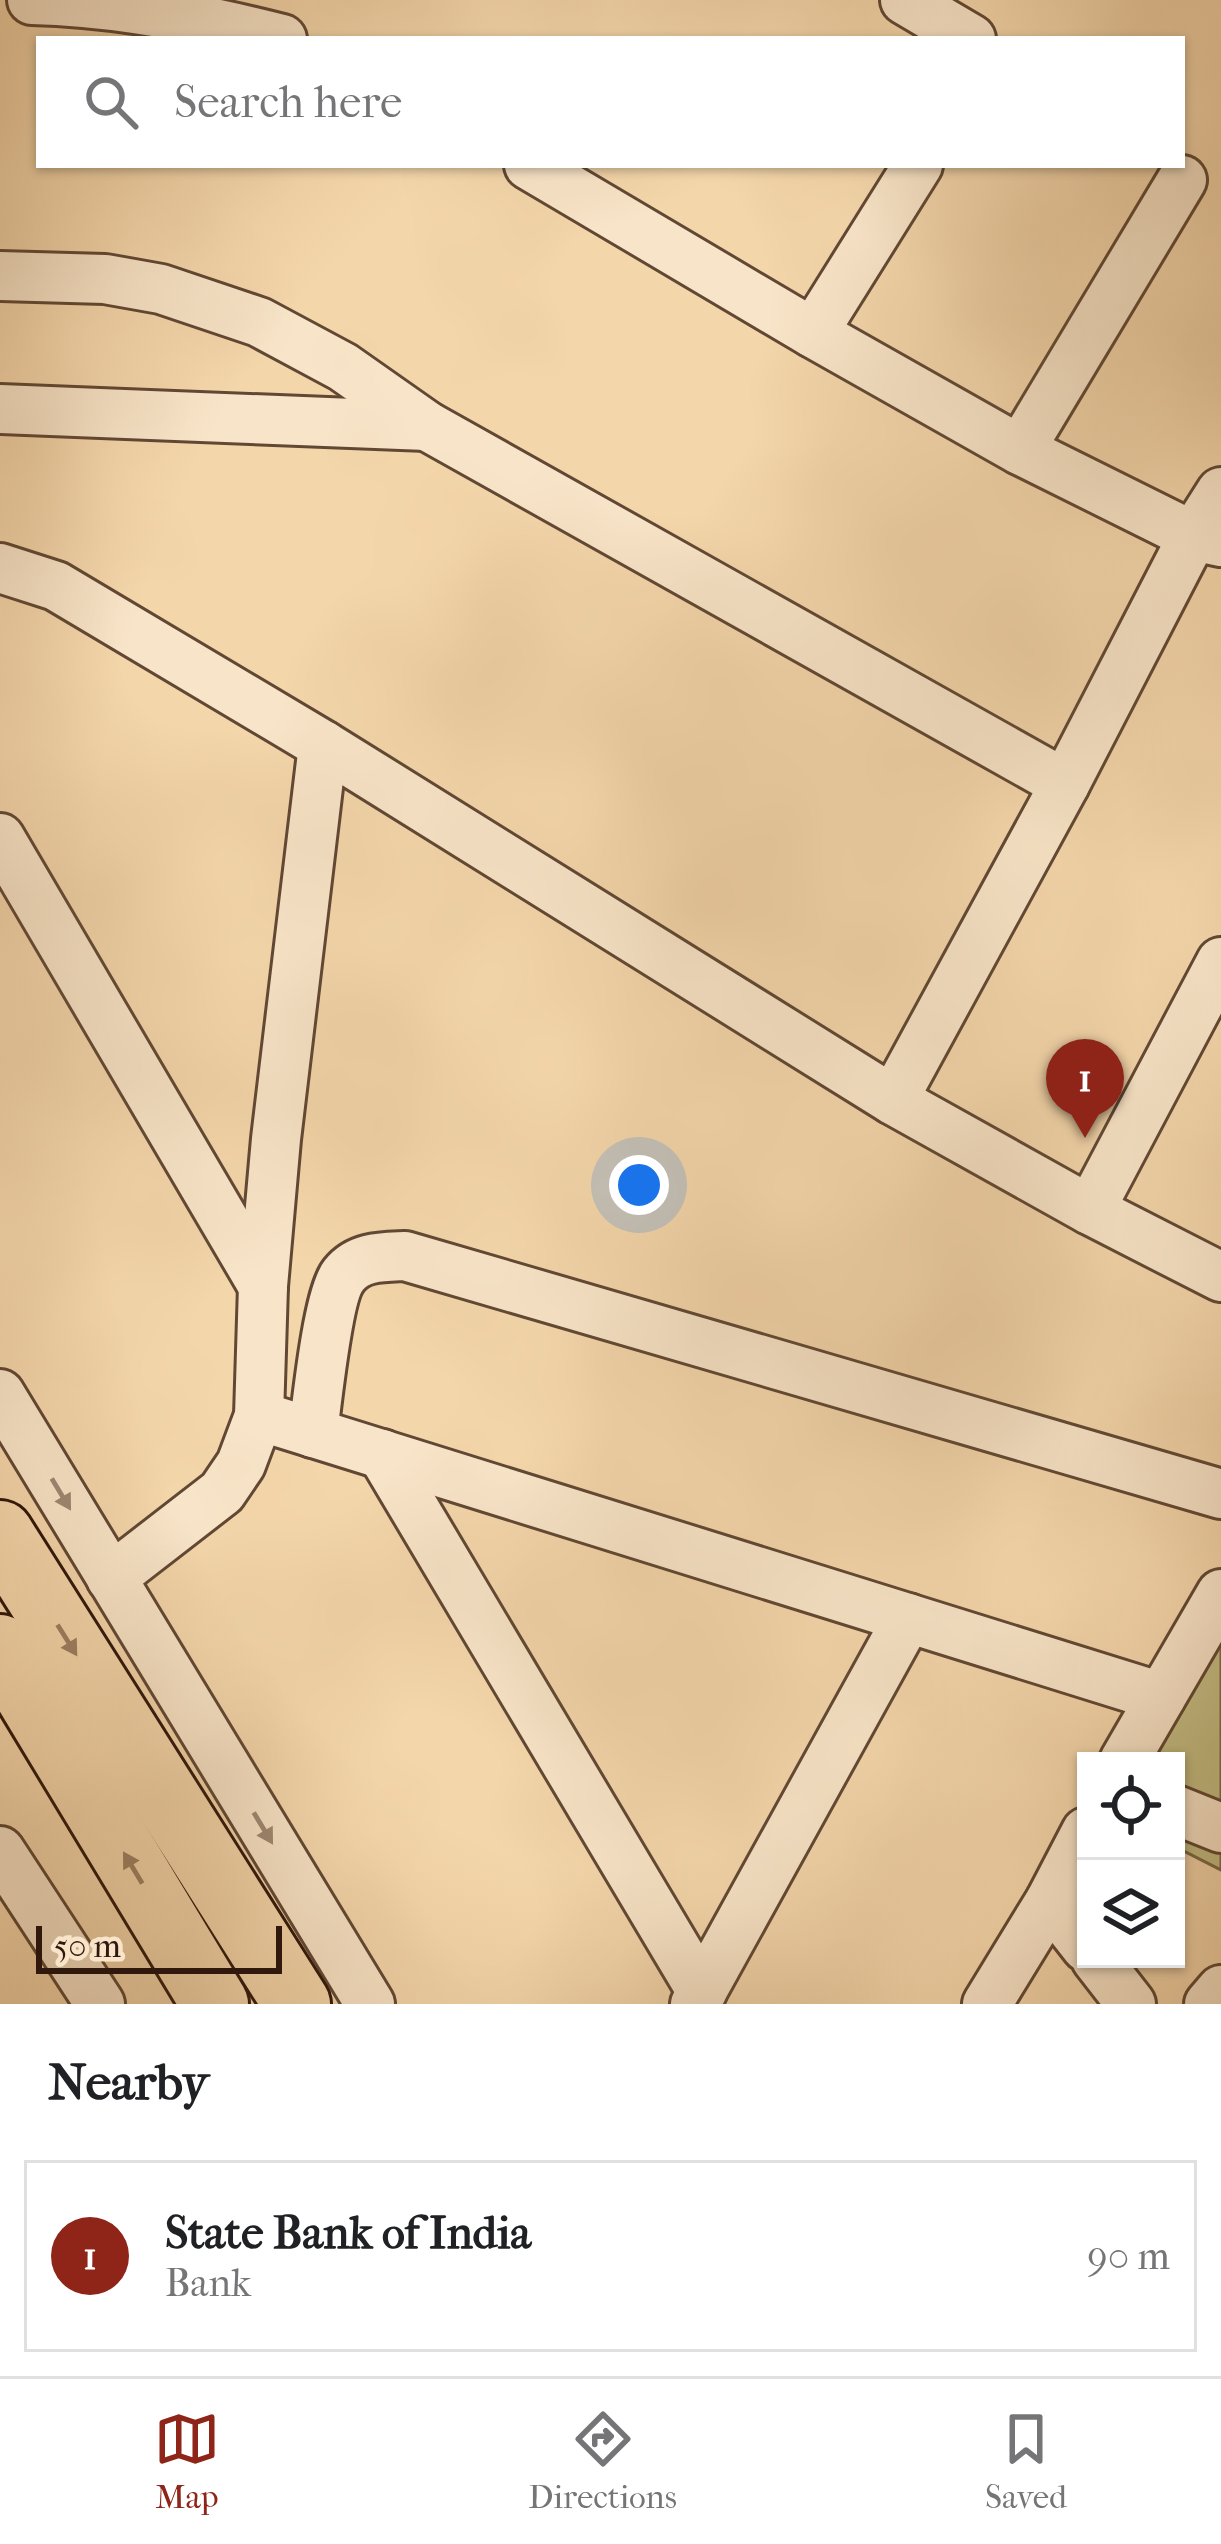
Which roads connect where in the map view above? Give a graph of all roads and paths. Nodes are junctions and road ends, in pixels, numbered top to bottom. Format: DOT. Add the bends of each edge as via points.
graph roads {
  1 [pos="32,0"];
  2 [pos="905,0"];
  3 [pos="269,36"];
  4 [pos="966,36"];
  5 [pos="534,168"];
  6 [pos="916,168"];
  7 [pos="1187,182"];
  8 [pos="0,276"];
  9 [pos="813,333"];
  10 [pos="0,409"];
  11 [pos="427,426"];
  12 [pos="1020,450"];
  13 [pos="1221,492"];
  14 [pos="1207,539"];
  15 [pos="0,568"];
  16 [pos="323,745"];
  17 [pos="1065,784"];
  18 [pos="0,838"];
  19 [pos="1221,962"];
  20 [pos="893,1100"];
  21 [pos="1090,1210"];
  22 [pos="1221,1277"];
  23 [pos="263,1286"];
  24 [pos="5,1412"];
  25 [pos="259,1416"];
  26 [pos="313,1432"];
  27 [pos="382,1454"];
  28 [pos="1221,1494"];
  29 [pos="2,1538"];
  30 [pos="111,1577"];
  31 [pos="1221,1594"];
  32 [pos="908,1618"];
  33 [pos="0,1648"];
  34 [pos="1161,1697"];
  35 [pos="1129,1752"];
  36 [pos="1185,1814"];
  37 [pos="1221,1828"];
  38 [pos="1077,1849"];
  39 [pos="0,1851"];
  40 [pos="1050,1901"];
  41 [pos="1077,1936"];
  42 [pos="1103,1968"];
  43 [pos="1221,1990"];
  44 [pos="699,1998"];
  45 [pos="100,2004"];
  46 [pos="215,2004"];
  47 [pos="297,2004"];
  48 [pos="370,2004"];
  49 [pos="987,2004"];
  50 [pos="1131,2004"];
  51 [pos="1209,2004"];
  1 -- 3 [label="street" via="186,16"];
  2 -- 4 [label="street"];
  5 -- 9 [label="street"];
  6 -- 9 [label="street"];
  7 -- 12 [label="street"];
  8 -- 11 [label="street" via="104,278 259,322"];
  9 -- 12 [label="street"];
  10 -- 11 [label="street"];
  11 -- 17 [label="street"];
  12 -- 14 [label="street"];
  13 -- 14 [label="street"];
  14 -- 17 [label="street"];
  15 -- 16 [label="street" via="56,586"];
  16 -- 20 [label="street"];
  16 -- 23 [label="street"];
  17 -- 20 [label="street"];
  18 -- 23 [label="street"];
  19 -- 21 [label="street"];
  20 -- 21 [label="street"];
  21 -- 22 [label="street"];
  23 -- 25 [label="street"];
  24 -- 30 [label="street, one-way"];
  25 -- 26 [label="street"];
  25 -- 30 [label="street" via="222,1492"];
  26 -- 27 [label="street"];
  26 -- 28 [label="street" via="333,1298 344,1274 370,1257 405,1256"];
  27 -- 32 [label="street"];
  27 -- 44 [label="street"];
  29 -- 47 [label="highway, one-way"];
  30 -- 48 [label="street, one-way"];
  31 -- 34 [label="street"];
  32 -- 34 [label="street"];
  32 -- 44 [label="street"];
  46 -- 33 [label="highway, one-way"];
  34 -- 35 [label="street"];
  36 -- 37 [label="street"];
  38 -- 40 [label="street"];
  39 -- 45 [label="street"];
  40 -- 41 [label="street"];
  40 -- 49 [label="street"];
  42 -- 50 [label="street"];
  43 -- 51 [label="street"];
}
